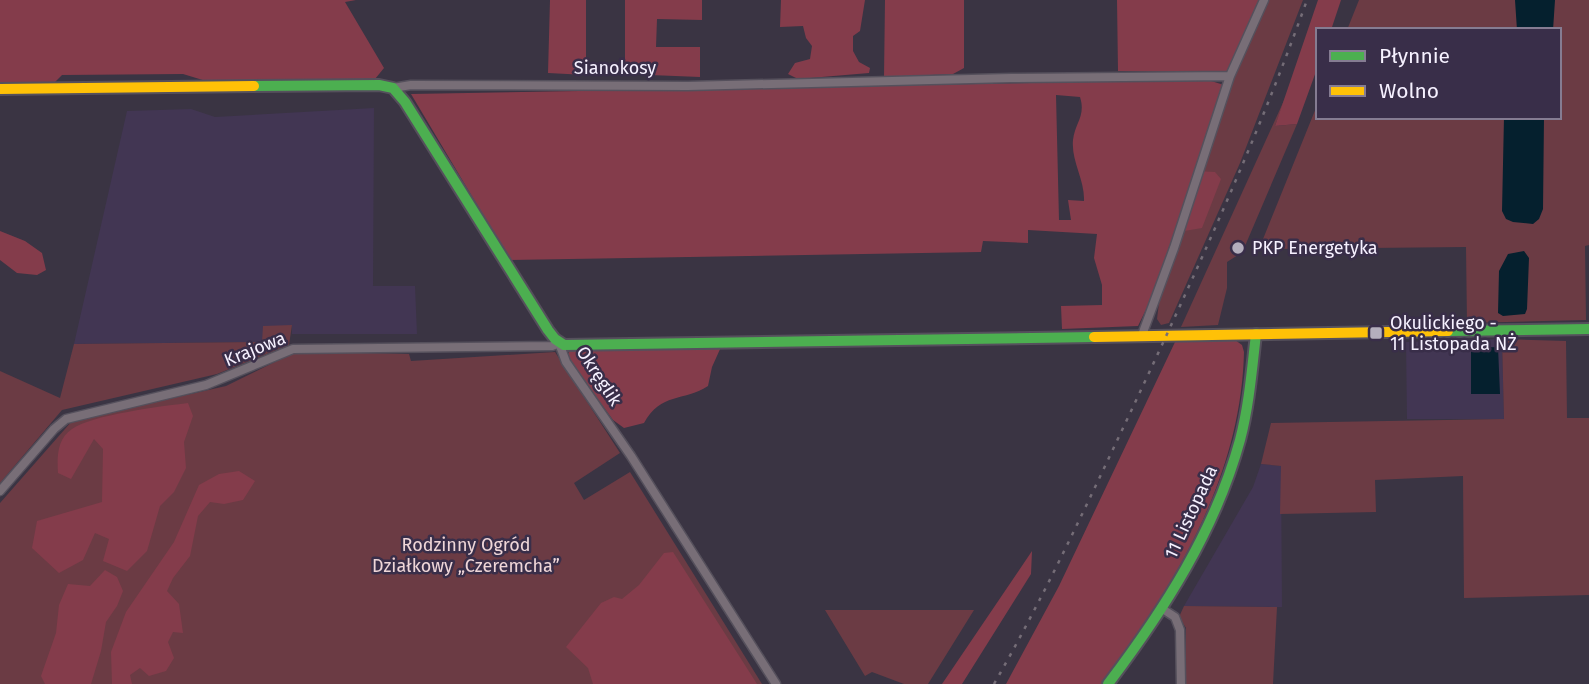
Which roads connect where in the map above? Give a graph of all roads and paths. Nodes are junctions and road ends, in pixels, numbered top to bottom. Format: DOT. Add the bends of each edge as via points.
graph roads {
  1 [pos="1264,0"];
  2 [pos="1230,76"];
  3 [pos="393,88"];
  4 [pos="0,89"];
  5 [pos="1589,329"];
  6 [pos="1256,334"];
  7 [pos="1142,335"];
  8 [pos="559,343"];
  9 [pos="0,491"];
  10 [pos="1161,608"];
  11 [pos="776,684"];
  12 [pos="1108,684"];
  13 [pos="1181,684"];
  1 -- 2 [label="street"];
  2 -- 3 [label="street, Sianokosy"];
  2 -- 7 [label="street"];
  3 -- 4 [label="street, Sianokosy"];
  3 -- 8 [label="street, Okręglik"];
  5 -- 6 [label="street"];
  6 -- 7 [label="street"];
  6 -- 10 [label="street, 11 Listopada" via="1246,415 1229,475 1198,544"];
  7 -- 8 [label="street"];
  8 -- 9 [label="street, Krajowa" via="293,349 206,385 66,419"];
  8 -- 11 [label="street, Okręglik" via="566,362"];
  10 -- 12 [label="street, 11 Listopada"];
  10 -- 13 [label="street" via="1178,621"];
}
